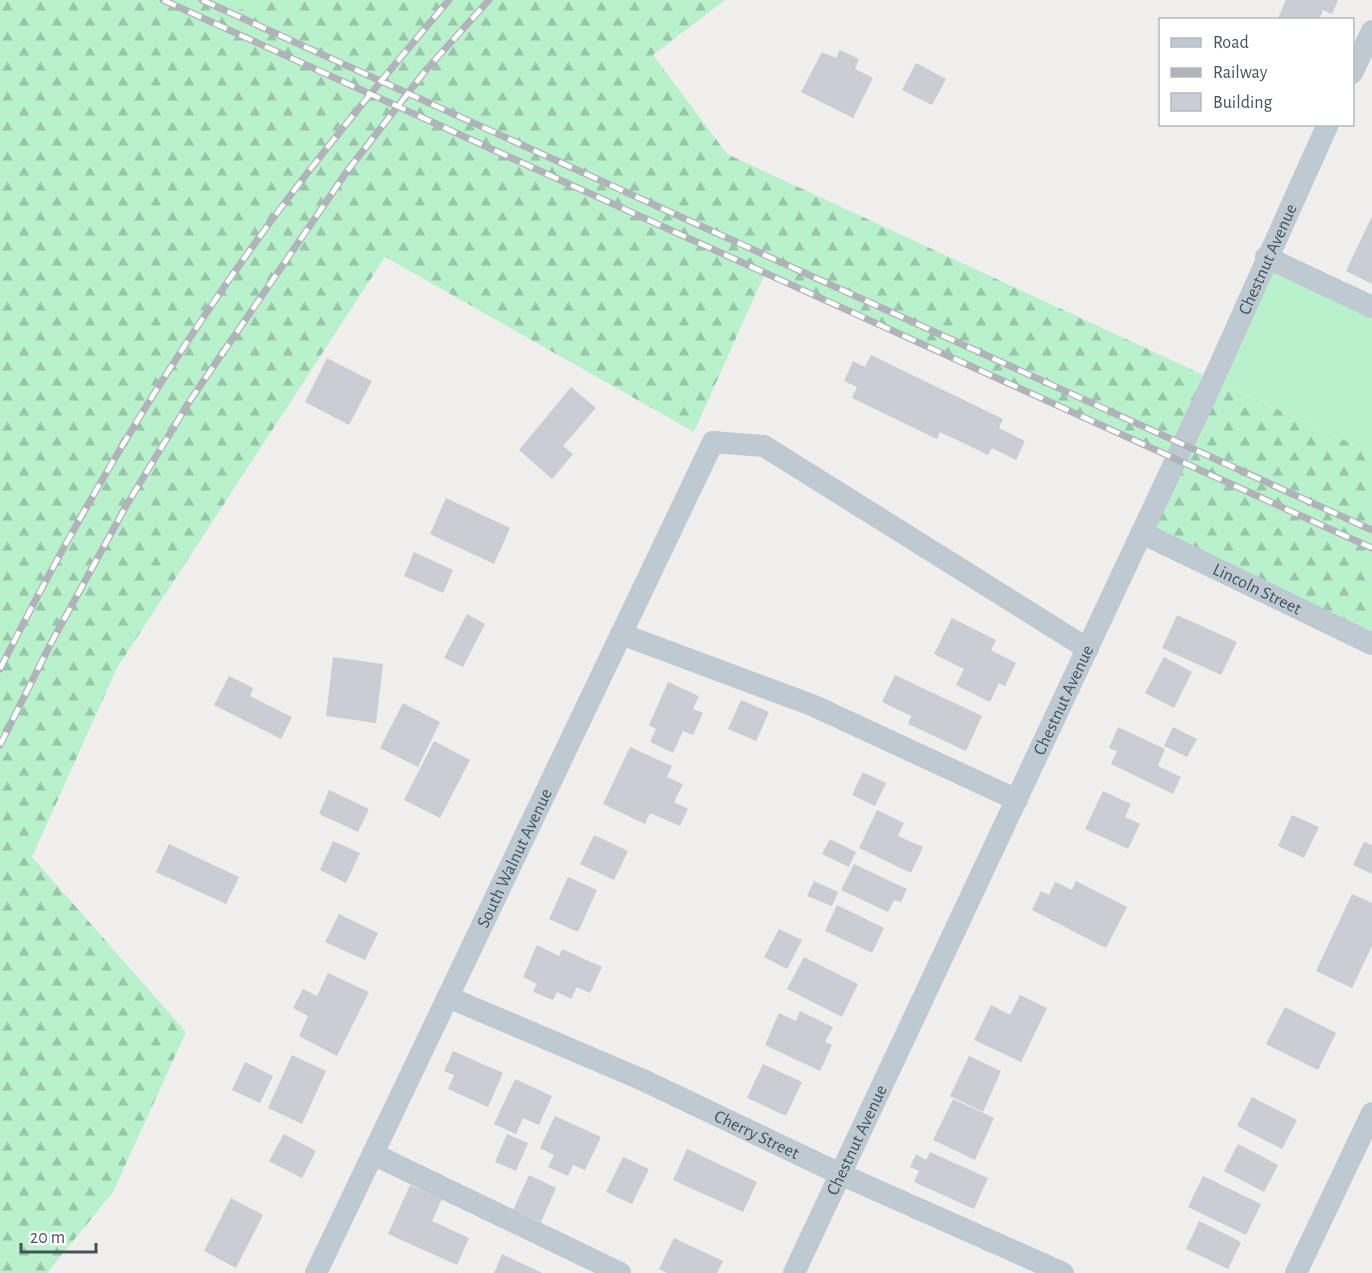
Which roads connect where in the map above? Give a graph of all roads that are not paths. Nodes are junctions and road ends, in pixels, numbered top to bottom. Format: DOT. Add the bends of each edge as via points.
graph roads {
  1 [pos="1372,31"];
  2 [pos="1354,71"];
  3 [pos="1327,126"];
  4 [pos="1266,257"];
  5 [pos="1372,307"];
  6 [pos="1142,533"];
  7 [pos="621,634"];
  8 [pos="1372,644"];
  9 [pos="1088,649"];
  10 [pos="1017,800"];
  11 [pos="448,997"];
  12 [pos="1372,1113"];
  13 [pos="373,1154"];
  14 [pos="840,1174"];
  15 [pos="316,1273"];
  16 [pos="620,1273"];
  17 [pos="794,1273"];
  18 [pos="1063,1273"];
  19 [pos="1296,1273"];
  1 -- 2 [label="street"];
  3 -- 4 [label="street, Chestnut Avenue"];
  4 -- 5 [label="street"];
  4 -- 6 [label="street, Chestnut Avenue"];
  6 -- 8 [label="street, Lincoln Street"];
  6 -- 9 [label="street, Chestnut Avenue"];
  7 -- 9 [label="street, South Walnut Avenue" via="712,442 764,446"];
  7 -- 10 [label="street" via="812,705"];
  7 -- 11 [label="street, South Walnut Avenue"];
  9 -- 10 [label="street, Chestnut Avenue"];
  10 -- 14 [label="street, Chestnut Avenue"];
  11 -- 13 [label="street, South Walnut Avenue"];
  11 -- 14 [label="street, Cherry Street" via="644,1080"];
  12 -- 19 [label="street"];
  13 -- 15 [label="street, South Walnut Avenue"];
  13 -- 16 [label="street"];
  14 -- 17 [label="street, Chestnut Avenue"];
  14 -- 18 [label="street, Cherry Street"];
}
